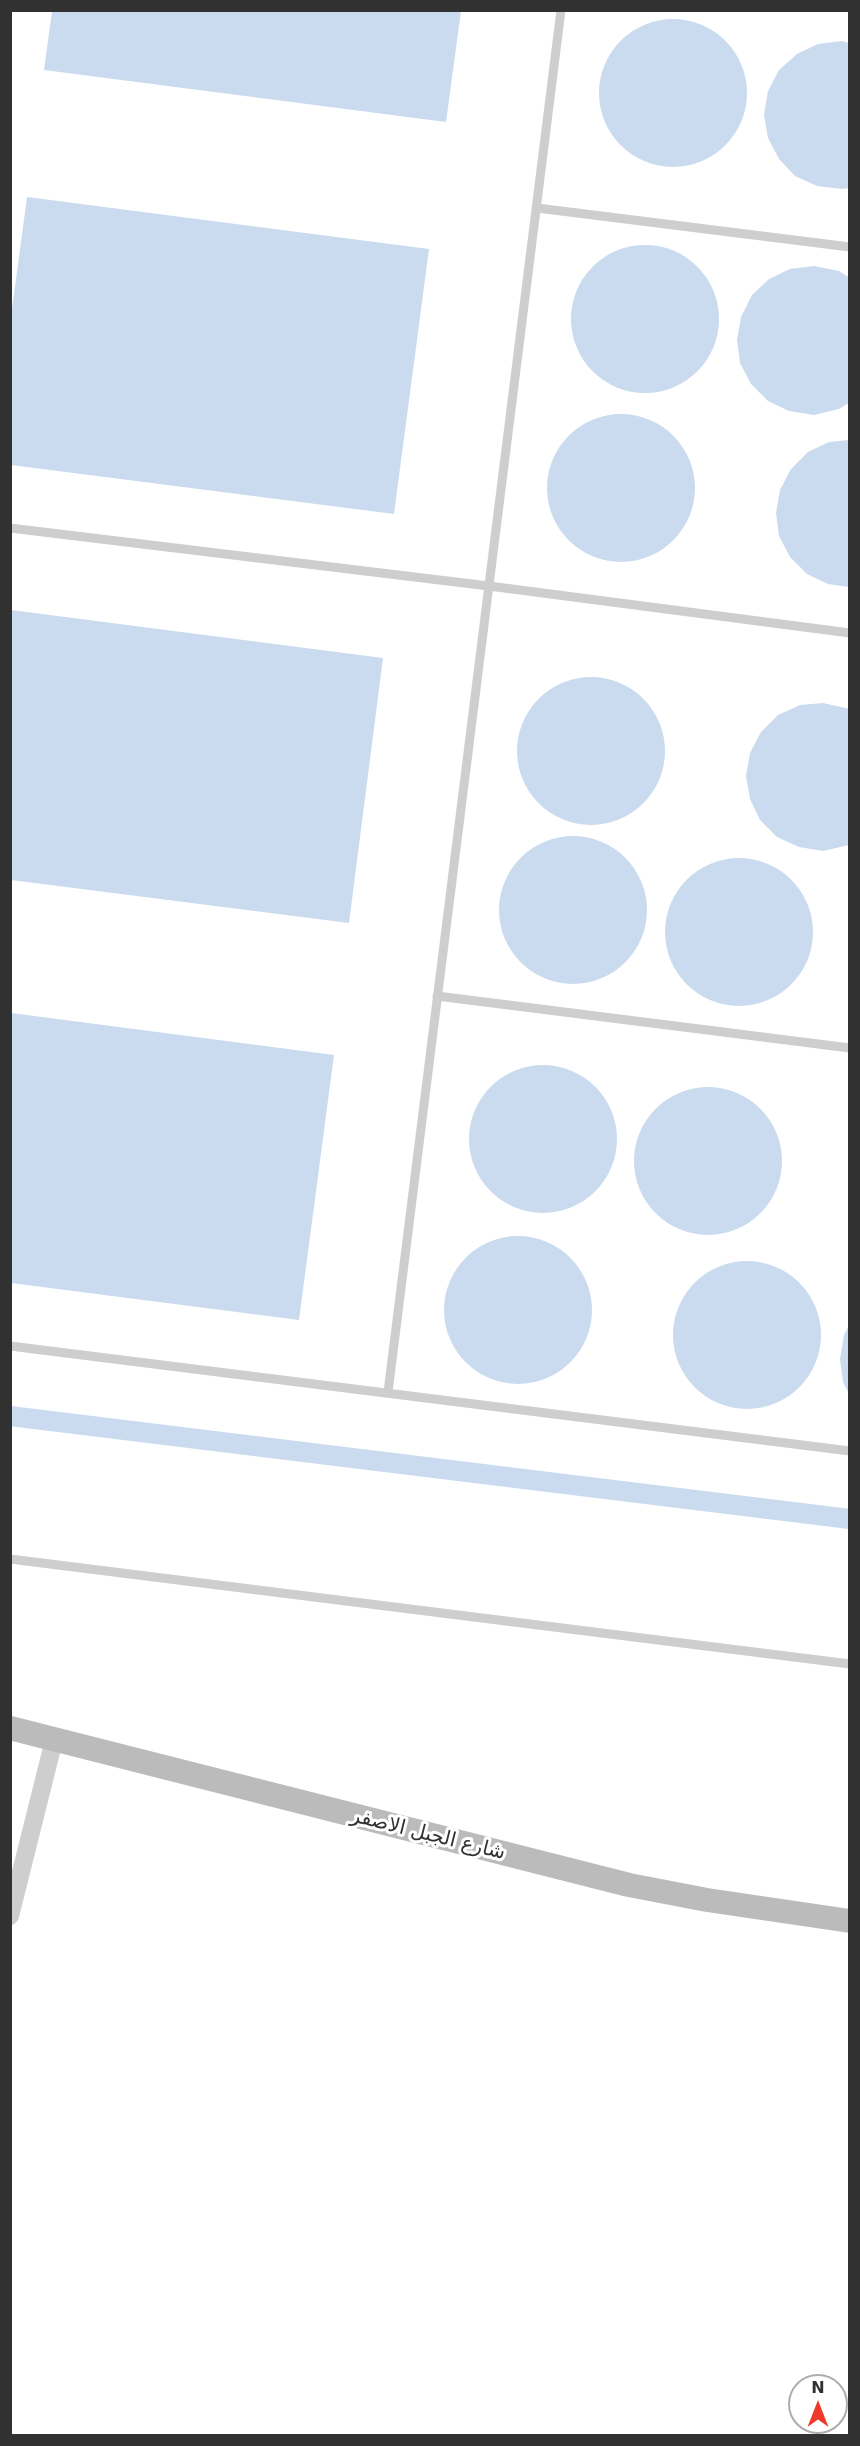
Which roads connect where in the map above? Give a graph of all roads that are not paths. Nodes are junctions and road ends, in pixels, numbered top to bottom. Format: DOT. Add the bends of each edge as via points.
graph roads {
  1 [pos="561,10"];
  2 [pos="537,208"];
  3 [pos="849,248"];
  4 [pos="10,528"];
  5 [pos="489,586"];
  6 [pos="849,633"];
  7 [pos="438,996"];
  8 [pos="849,1048"];
  9 [pos="10,1346"];
  10 [pos="388,1392"];
  11 [pos="849,1451"];
  12 [pos="10,1559"];
  13 [pos="849,1664"];
  14 [pos="10,1728"];
  15 [pos="54,1740"];
  16 [pos="10,1916"];
  17 [pos="849,1921"];
  1 -- 2 [label="lane"];
  2 -- 3 [label="lane"];
  2 -- 5 [label="lane"];
  4 -- 5 [label="lane"];
  5 -- 6 [label="lane"];
  5 -- 7 [label="lane"];
  7 -- 8 [label="lane"];
  7 -- 10 [label="lane"];
  9 -- 10 [label="lane"];
  10 -- 11 [label="lane"];
  12 -- 13 [label="lane"];
  14 -- 15 [label="street, شارع الجبل الاصفر"];
  15 -- 16 [label="street"];
  15 -- 17 [label="street, شارع الجبل الاصفر" via="629,1886"];
}
